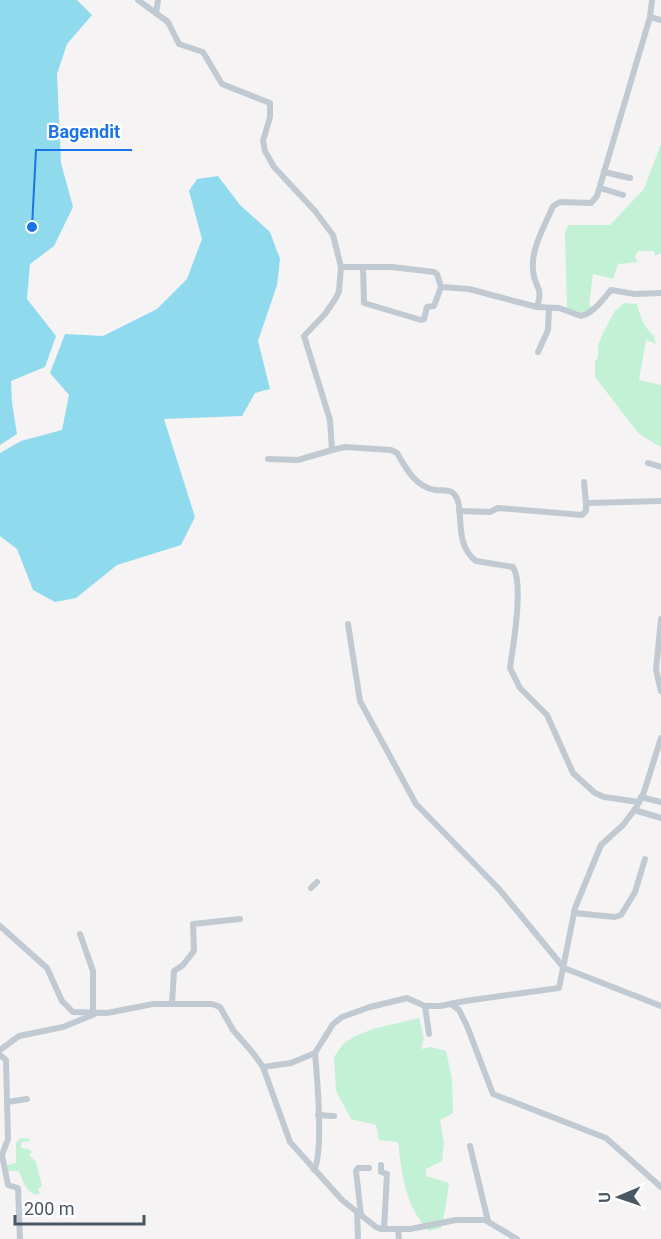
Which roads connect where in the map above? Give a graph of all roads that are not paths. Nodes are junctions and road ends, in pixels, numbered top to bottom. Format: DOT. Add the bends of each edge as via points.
graph roads {
  1 [pos="138,0"];
  2 [pos="158,0"];
  3 [pos="652,0"];
  4 [pos="156,13"];
  5 [pos="650,18"];
  6 [pos="661,20"];
  7 [pos="604,172"];
  8 [pos="630,178"];
  9 [pos="600,188"];
  10 [pos="623,195"];
  11 [pos="341,267"];
  12 [pos="363,267"];
  13 [pos="441,287"];
  14 [pos="661,293"];
  15 [pos="537,308"];
  16 [pos="549,308"];
  17 [pos="538,352"];
  18 [pos="332,450"];
  19 [pos="268,459"];
  20 [pos="648,463"];
  21 [pos="661,467"];
  22 [pos="584,482"];
  23 [pos="661,501"];
  24 [pos="589,503"];
  25 [pos="459,511"];
  26 [pos="661,619"];
  27 [pos="348,624"];
  28 [pos="660,651"];
  29 [pos="661,691"];
  30 [pos="661,738"];
  31 [pos="640,799"];
  32 [pos="661,802"];
  33 [pos="634,810"];
  34 [pos="661,818"];
  35 [pos="645,859"];
  36 [pos="574,913"];
  37 [pos="240,919"];
  38 [pos="0,926"];
  39 [pos="80,934"];
  40 [pos="564,968"];
  41 [pos="172,1004"];
  42 [pos="446,1005"];
  43 [pos="425,1006"];
  44 [pos="661,1006"];
  45 [pos="94,1014"];
  46 [pos="429,1034"];
  47 [pos="0,1050"];
  48 [pos="315,1053"];
  49 [pos="0,1055"];
  50 [pos="263,1067"];
  51 [pos="27,1099"];
  52 [pos="7,1102"];
  53 [pos="318,1115"];
  54 [pos="334,1116"];
  55 [pos="0,1119"];
  56 [pos="8,1119"];
  57 [pos="470,1146"];
  58 [pos="381,1165"];
  59 [pos="369,1168"];
  60 [pos="314,1170"];
  61 [pos="2,1172"];
  62 [pos="661,1187"];
  63 [pos="359,1213"];
  64 [pos="488,1221"];
  65 [pos="384,1230"];
  66 [pos="398,1230"];
  67 [pos="20,1239"];
  68 [pos="358,1239"];
  69 [pos="399,1239"];
  70 [pos="517,1239"];
  1 -- 4 [label="street"];
  2 -- 4 [label="street"];
  3 -- 5 [label="street"];
  4 -- 11 [label="street" via="171,26 178,44 205,54 222,84 270,104 263,141 265,151 274,167 333,235"];
  5 -- 6 [label="street"];
  5 -- 7 [label="street"];
  7 -- 8 [label="street"];
  7 -- 9 [label="street"];
  9 -- 10 [label="street"];
  9 -- 15 [label="street" via="591,203 553,206 534,255 534,274 541,294"];
  11 -- 12 [label="street"];
  11 -- 18 [label="street" via="336,298 304,334 330,420"];
  12 -- 13 [label="street" via="434,272"];
  12 -- 13 [label="street" via="364,303 421,320 427,307 434,306"];
  13 -- 15 [label="street" via="469,289"];
  14 -- 16 [label="street" via="611,290 585,316"];
  15 -- 16 [label="street"];
  16 -- 17 [label="street" via="548,330"];
  18 -- 19 [label="street" via="298,460"];
  18 -- 25 [label="street" via="345,447 394,451 421,485 453,492"];
  20 -- 21 [label="street"];
  22 -- 24 [label="street"];
  23 -- 24 [label="street"];
  24 -- 25 [label="street" via="582,515 498,508 489,512"];
  25 -- 31 [label="street" via="462,541 473,558 513,567 518,577 510,668 520,688 547,715 569,768 603,797"];
  26 -- 28 [label="street"];
  27 -- 40 [label="street" via="360,701 416,804 499,889"];
  28 -- 29 [label="street" via="656,670"];
  30 -- 31 [label="street"];
  31 -- 32 [label="street"];
  31 -- 33 [label="street"];
  33 -- 34 [label="street"];
  33 -- 36 [label="street" via="601,845"];
  35 -- 36 [label="street" via="635,892 621,915"];
  36 -- 40 [label="street"];
  37 -- 41 [label="street" via="194,924 194,951 174,970"];
  38 -- 45 [label="street" via="47,968 71,1011"];
  39 -- 45 [label="street" via="93,971"];
  40 -- 42 [label="street" via="558,989"];
  40 -- 44 [label="street"];
  41 -- 45 [label="street"];
  41 -- 50 [label="street" via="220,1007"];
  42 -- 43 [label="street"];
  42 -- 62 [label="street" via="459,1010 493,1094 602,1136"];
  43 -- 46 [label="street"];
  43 -- 48 [label="street" via="407,998 342,1017 332,1025"];
  45 -- 47 [label="street" via="63,1028 19,1036"];
  48 -- 50 [label="street" via="291,1063"];
  48 -- 53 [label="street"];
  49 -- 52 [label="street" via="6,1060"];
  50 -- 60 [label="street" via="288,1140"];
  51 -- 52 [label="street"];
  52 -- 56 [label="street"];
  53 -- 54 [label="street"];
  53 -- 60 [label="street"];
  55 -- 56 [label="street"];
  56 -- 61 [label="street"];
  57 -- 64 [label="street"];
  58 -- 65 [label="street" via="381,1172 387,1174"];
  59 -- 63 [label="street" via="356,1171"];
  60 -- 63 [label="street"];
  61 -- 67 [label="street" via="8,1185 18,1188"];
  63 -- 65 [label="street"];
  63 -- 68 [label="street"];
  64 -- 66 [label="street" via="456,1220"];
  64 -- 70 [label="street"];
  65 -- 66 [label="street"];
  66 -- 69 [label="street"];
}
